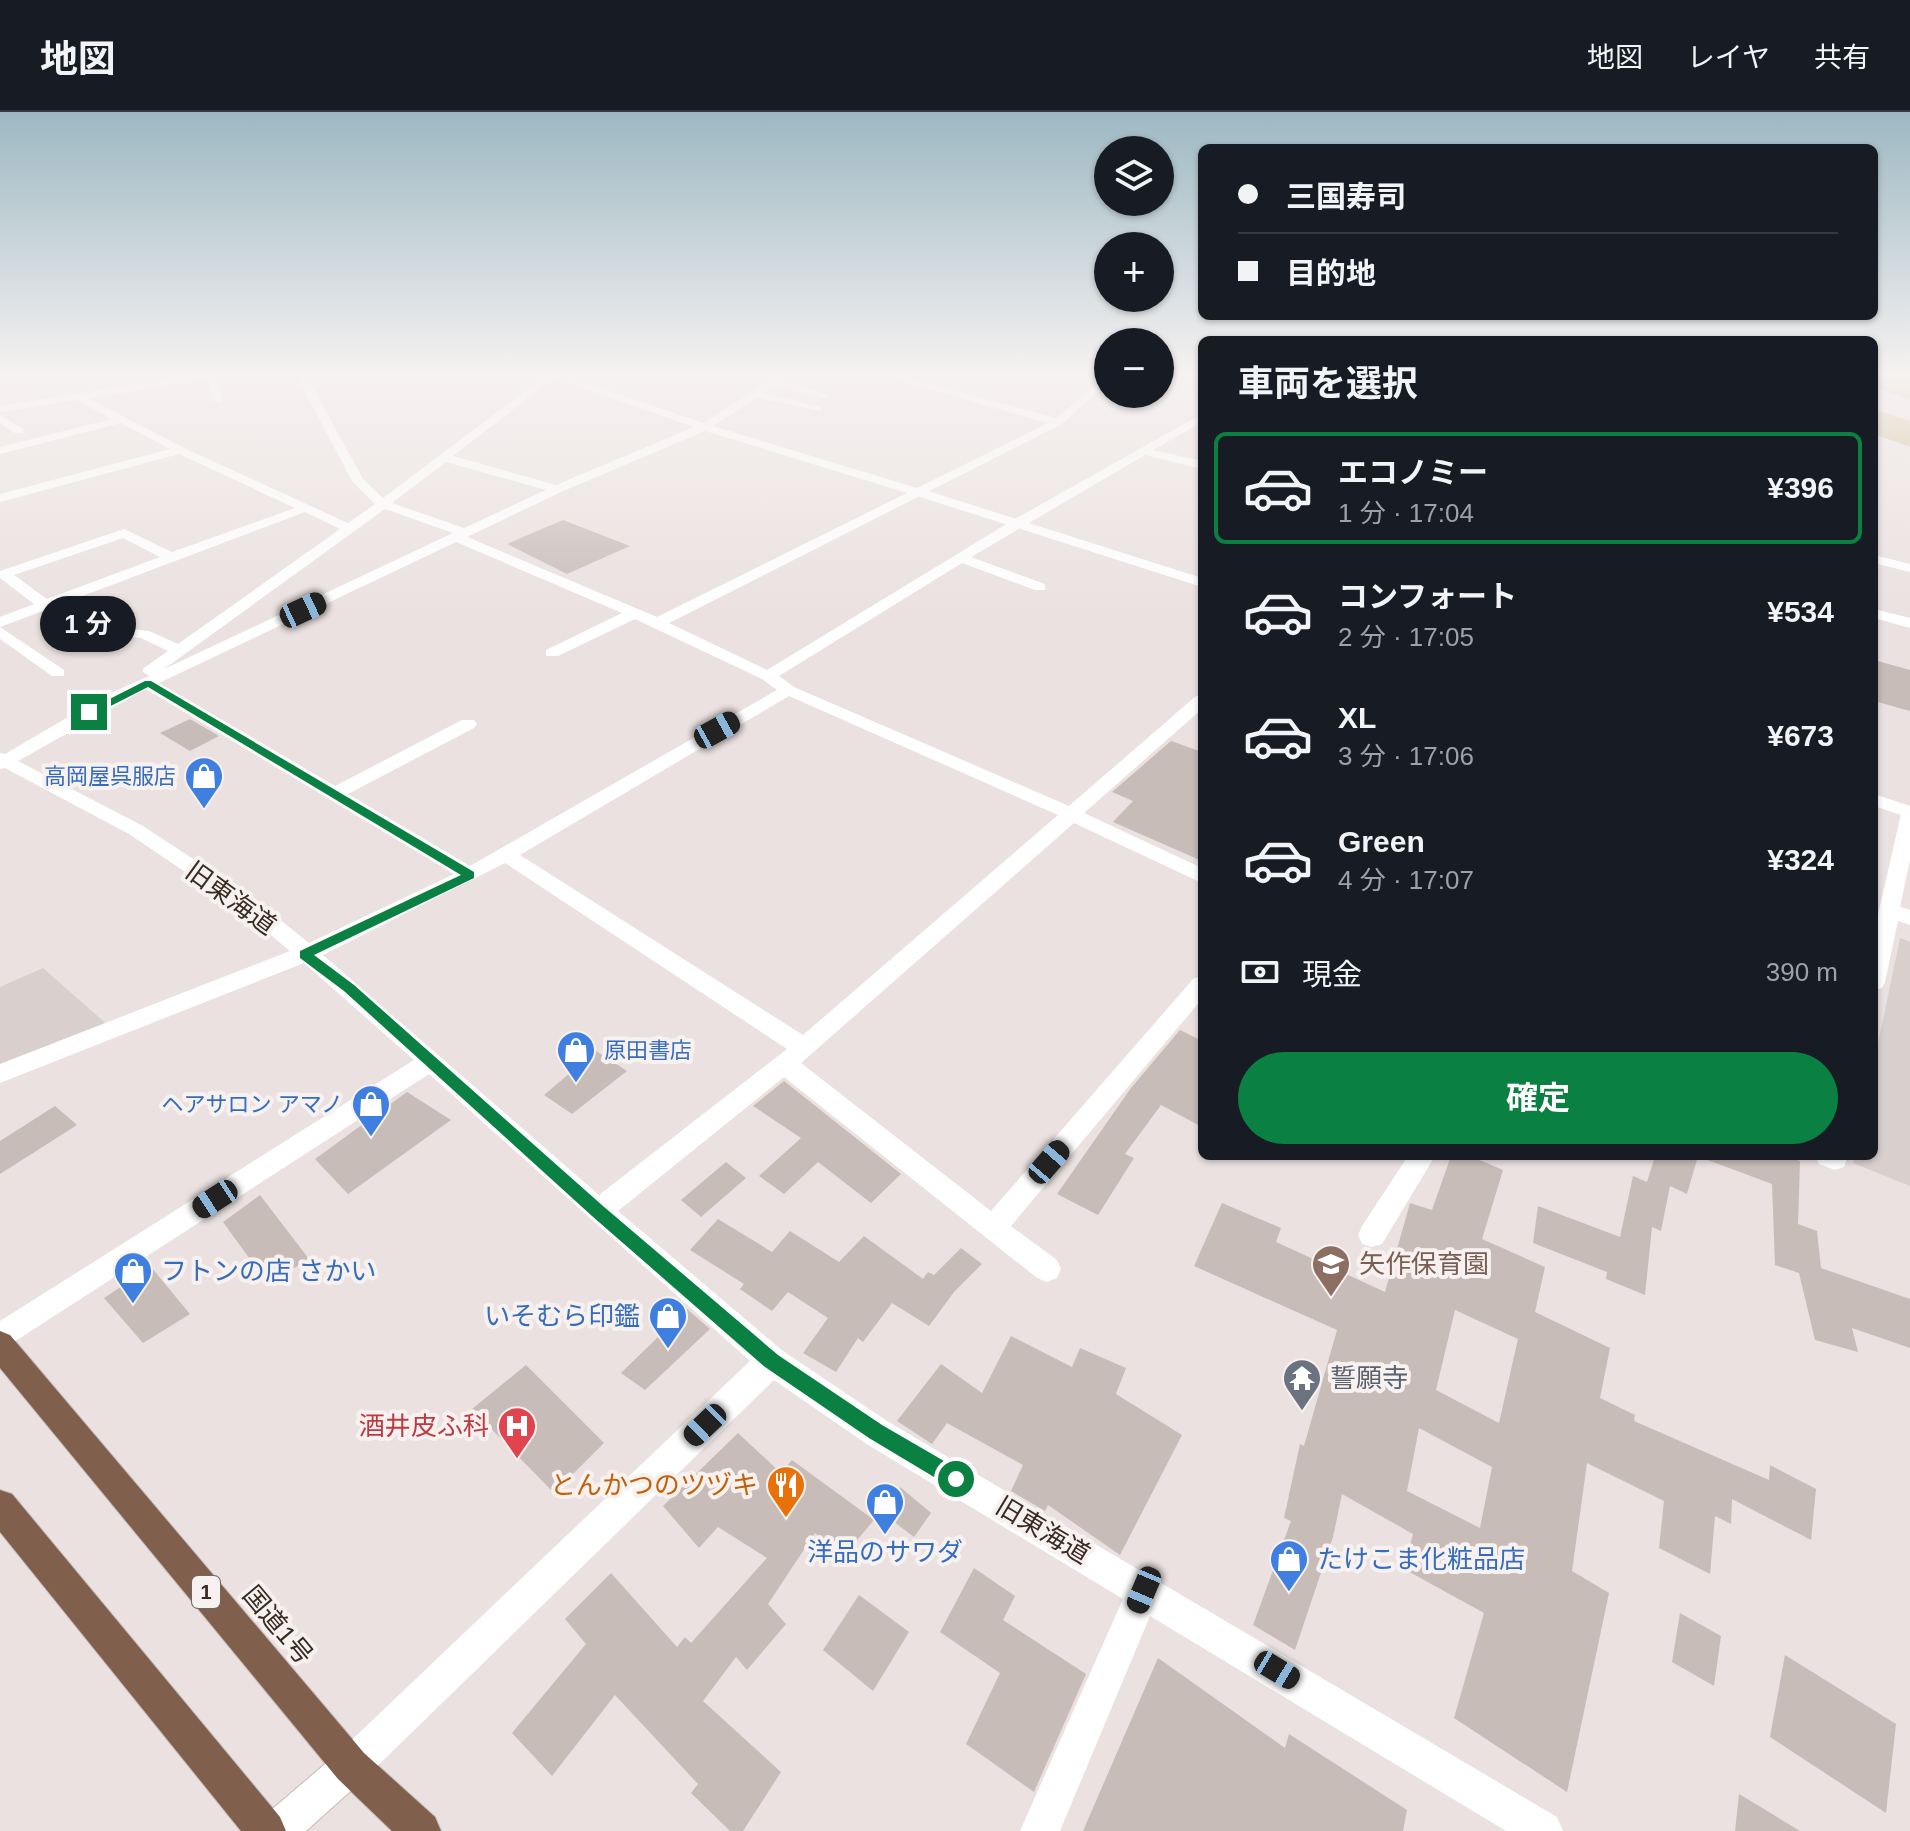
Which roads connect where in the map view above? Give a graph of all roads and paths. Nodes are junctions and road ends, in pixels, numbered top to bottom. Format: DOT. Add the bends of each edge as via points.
graph roads {
  1 [pos="160,455"];
  2 [pos="192,455"];
  3 [pos="344,455"];
  4 [pos="637,455"];
  5 [pos="797,455"];
  6 [pos="992,455"];
  7 [pos="1137,455"];
  8 [pos="1161,455"];
  9 [pos="442,457"];
  10 [pos="1198,464"];
  11 [pos="557,489"];
  12 [pos="918,492"];
  13 [pos="0,498"];
  14 [pos="383,504"];
  15 [pos="308,507"];
  16 [pos="1018,523"];
  17 [pos="347,527"];
  18 [pos="462,535"];
  19 [pos="171,557"];
  20 [pos="960,558"];
  21 [pos="1878,560"];
  22 [pos="1910,568"];
  23 [pos="1198,582"];
  24 [pos="1040,587"];
  25 [pos="52,602"];
  26 [pos="635,613"];
  27 [pos="1878,614"];
  28 [pos="0,622"];
  29 [pos="657,623"];
  30 [pos="1910,623"];
  31 [pos="0,632"];
  32 [pos="178,650"];
  33 [pos="552,653"];
  34 [pos="58,673"];
  35 [pos="768,676"];
  36 [pos="148,683"];
  37 [pos="788,690"];
  38 [pos="110,700"];
  39 [pos="1198,703"];
  40 [pos="468,724"];
  41 [pos="2,761"];
  42 [pos="334,794"];
  43 [pos="1878,801"];
  44 [pos="1910,813"];
  45 [pos="1071,814"];
  46 [pos="505,854"];
  47 [pos="1198,874"];
  48 [pos="470,875"];
  49 [pos="1900,914"];
  50 [pos="305,954"];
  51 [pos="1878,972"];
  52 [pos="1198,989"];
  53 [pos="794,1056"];
  54 [pos="431,1061"];
  55 [pos="0,1074"];
  56 [pos="1419,1160"];
  57 [pos="598,1211"];
  58 [pos="992,1229"];
  59 [pos="1372,1235"];
  60 [pos="1047,1269"];
  61 [pos="0,1337"];
  62 [pos="0,1345"];
  63 [pos="772,1361"];
  64 [pos="0,1506"];
  65 [pos="1144,1590"];
  66 [pos="351,1766"];
  67 [pos="266,1831"];
  68 [pos="277,1831"];
  69 [pos="421,1831"];
  70 [pos="1040,1831"];
  71 [pos="1543,1831"];
  1 -- 13 [label="street"];
  2 -- 15 [label="street"];
  3 -- 14 [label="street" via="358,481"];
  4 -- 11 [label="street"];
  5 -- 12 [label="street"];
  6 -- 12 [label="street"];
  7 -- 16 [label="street"];
  8 -- 10 [label="street"];
  9 -- 11 [label="street"];
  9 -- 14 [label="street"];
  11 -- 18 [label="street"];
  12 -- 16 [label="street"];
  12 -- 29 [label="street"];
  14 -- 17 [label="street"];
  14 -- 18 [label="street"];
  15 -- 17 [label="street"];
  15 -- 19 [label="street"];
  16 -- 20 [label="street"];
  16 -- 23 [label="street"];
  17 -- 32 [label="street"];
  18 -- 26 [label="street"];
  18 -- 36 [label="street"];
  19 -- 25 [label="street"];
  19 -- 25 [label="street" via="124,533 4,574"];
  20 -- 24 [label="street"];
  20 -- 35 [label="street"];
  21 -- 22 [label="street"];
  25 -- 28 [label="street"];
  25 -- 32 [label="street"];
  26 -- 29 [label="street"];
  26 -- 33 [label="street"];
  27 -- 30 [label="street"];
  29 -- 35 [label="street"];
  31 -- 34 [label="street"];
  32 -- 38 [label="street"];
  35 -- 37 [label="street"];
  36 -- 38 [label="street"];
  36 -- 42 [label="street"];
  37 -- 45 [label="street"];
  37 -- 46 [label="street"];
  38 -- 41 [label="street"];
  39 -- 45 [label="street"];
  40 -- 42 [label="street"];
  41 -- 50 [label="street, 旧東海道" via="136,830 247,904"];
  42 -- 48 [label="street"];
  43 -- 44 [label="street"];
  44 -- 49 [label="street"];
  45 -- 47 [label="street"];
  45 -- 53 [label="street"];
  46 -- 48 [label="street"];
  46 -- 53 [label="street"];
  48 -- 50 [label="street"];
  49 -- 51 [label="street"];
  50 -- 54 [label="street, 旧東海道"];
  50 -- 55 [label="street"];
  52 -- 58 [label="street"];
  53 -- 57 [label="street"];
  53 -- 58 [label="street"];
  54 -- 57 [label="street, 旧東海道"];
  54 -- 61 [label="street"];
  56 -- 59 [label="street"];
  57 -- 63 [label="street, 旧東海道"];
  58 -- 60 [label="street"];
  62 -- 66 [label="highway, 国道1号 / 1"];
  63 -- 65 [label="street, 旧東海道" via="876,1432"];
  63 -- 66 [label="street"];
  64 -- 67 [label="highway"];
  65 -- 70 [label="street"];
  65 -- 71 [label="street, 旧東海道"];
  66 -- 68 [label="street"];
  66 -- 69 [label="highway, 国道1号 / 1"];
}
